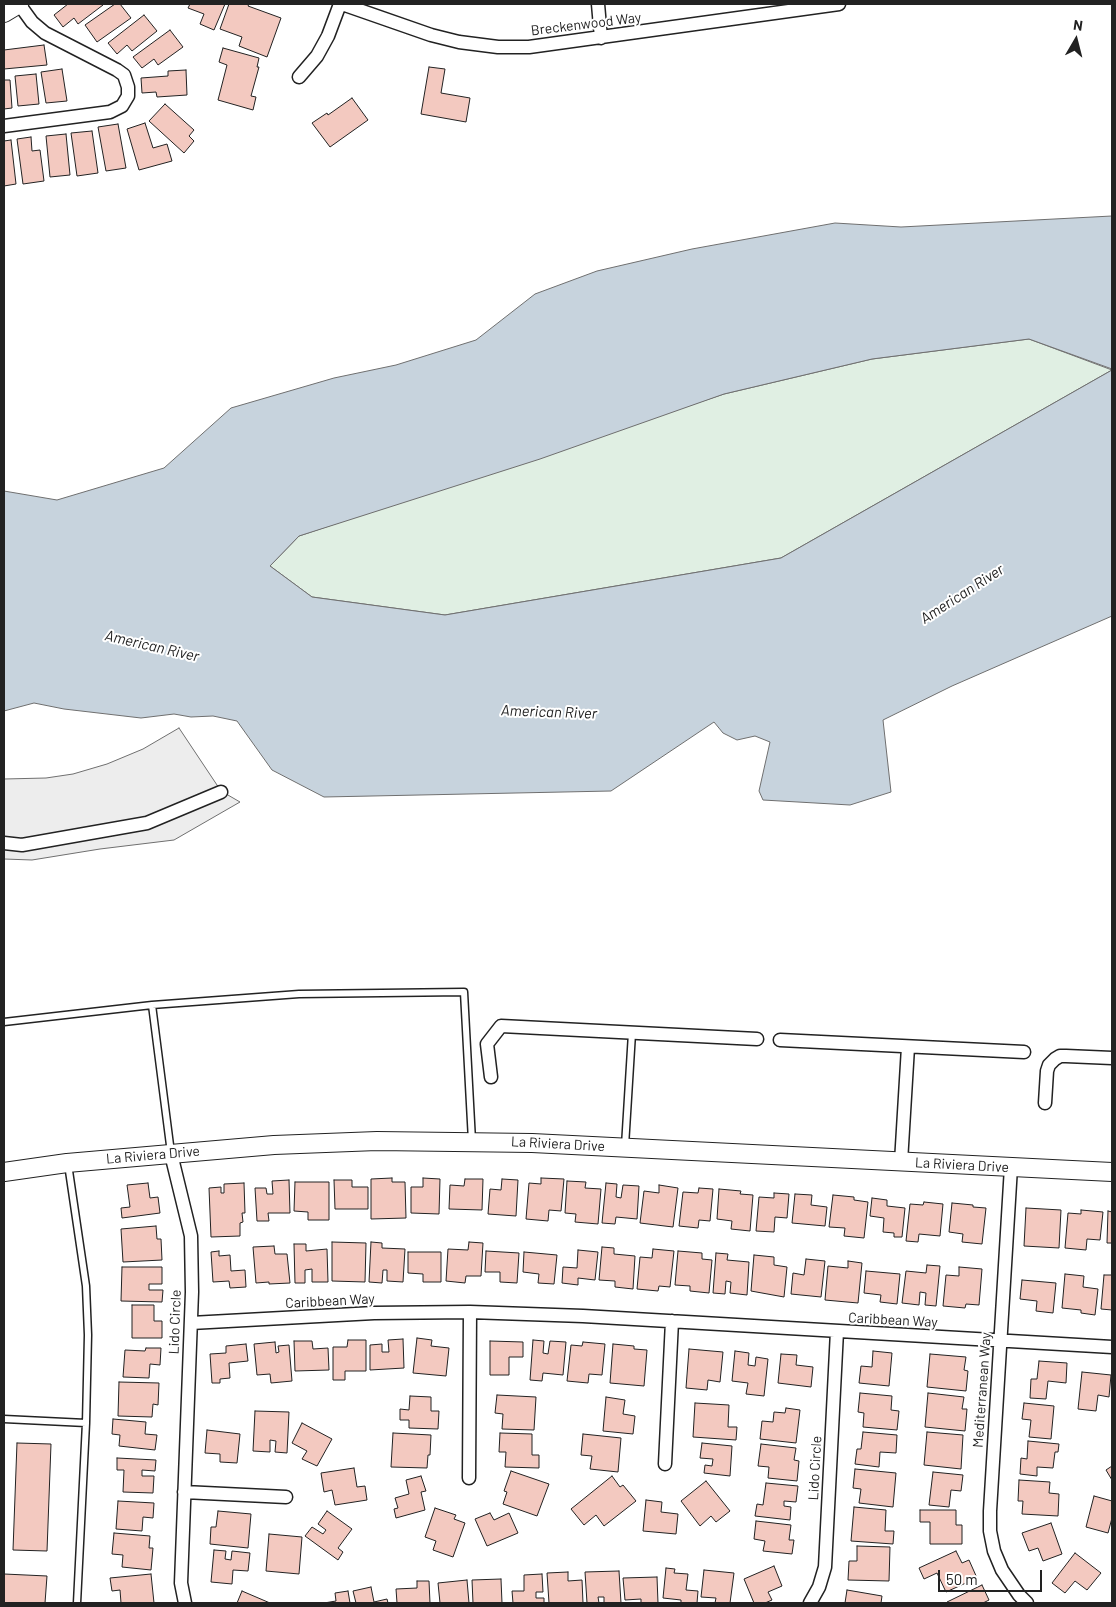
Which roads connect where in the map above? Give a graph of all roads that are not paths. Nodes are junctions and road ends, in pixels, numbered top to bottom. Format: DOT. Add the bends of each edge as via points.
graph roads {
  1 [pos="19,4"];
  2 [pos="341,4"];
  3 [pos="598,4"];
  4 [pos="839,4"];
  5 [pos="4,13"];
  6 [pos="601,38"];
  7 [pos="299,77"];
  8 [pos="4,126"];
  9 [pos="221,792"];
  10 [pos="4,843"];
  11 [pos="152,1005"];
  12 [pos="4,1022"];
  13 [pos="632,1033"];
  14 [pos="758,1039"];
  15 [pos="780,1040"];
  16 [pos="908,1047"];
  17 [pos="1024,1052"];
  18 [pos="1112,1058"];
  19 [pos="491,1077"];
  20 [pos="1045,1103"];
  21 [pos="472,1141"];
  22 [pos="624,1148"];
  23 [pos="171,1154"];
  24 [pos="902,1162"];
  25 [pos="67,1163"];
  26 [pos="1011,1167"];
  27 [pos="4,1172"];
  28 [pos="1112,1172"];
  29 [pos="470,1312"];
  30 [pos="672,1321"];
  31 [pos="191,1323"];
  32 [pos="837,1331"];
  33 [pos="1000,1341"];
  34 [pos="1112,1348"];
  35 [pos="4,1419"];
  36 [pos="86,1423"];
  37 [pos="665,1464"];
  38 [pos="470,1478"];
  39 [pos="184,1492"];
  40 [pos="286,1496"];
  41 [pos="77,1603"];
  42 [pos="185,1603"];
  43 [pos="810,1603"];
  44 [pos="1027,1603"];
  1 -- 5 [label="street"];
  1 -- 8 [label="street" via="45,33 124,75 128,96 122,106 110,112"];
  2 -- 6 [label="street, Breckenwood Way" via="459,42 529,47"];
  2 -- 7 [label="street, Breckenwood Way" via="317,56"];
  3 -- 6 [label="street"];
  4 -- 6 [label="street, Breckenwood Way"];
  9 -- 10 [label="street" via="147,823 22,845"];
  11 -- 12 [label="lane"];
  11 -- 21 [label="lane" via="299,994 464,992"];
  11 -- 23 [label="lane"];
  13 -- 14 [label="street"];
  13 -- 19 [label="street" via="501,1026 488,1044"];
  13 -- 22 [label="lane"];
  15 -- 16 [label="street"];
  16 -- 17 [label="street"];
  16 -- 24 [label="street"];
  18 -- 20 [label="street" via="1060,1056 1055,1059 1047,1071"];
  21 -- 22 [label="street, La Riviera Drive"];
  21 -- 23 [label="street, La Riviera Drive" via="274,1145"];
  22 -- 24 [label="street, La Riviera Drive"];
  23 -- 25 [label="street, La Riviera Drive"];
  23 -- 31 [label="street, Lido Circle" via="191,1236"];
  24 -- 26 [label="street, La Riviera Drive"];
  25 -- 27 [label="street, La Riviera Drive"];
  25 -- 36 [label="lane" via="86,1286"];
  26 -- 28 [label="street, La Riviera Drive"];
  26 -- 33 [label="street, Mediterranean Way"];
  29 -- 30 [label="street, Caribbean Way"];
  29 -- 31 [label="street, Caribbean Way" via="374,1313"];
  29 -- 38 [label="street"];
  30 -- 32 [label="street, Caribbean Way"];
  30 -- 37 [label="street"];
  31 -- 39 [label="street, Lido Circle"];
  32 -- 33 [label="street, Caribbean Way"];
  32 -- 43 [label="street, Lido Circle" via="825,1567 819,1588"];
  33 -- 34 [label="street, Caribbean Way"];
  33 -- 44 [label="street, Mediterranean Way" via="990,1532 1002,1570"];
  35 -- 36 [label="lane"];
  36 -- 41 [label="lane"];
  39 -- 40 [label="street"];
  39 -- 42 [label="street, Lido Circle" via="181,1583"];
}
